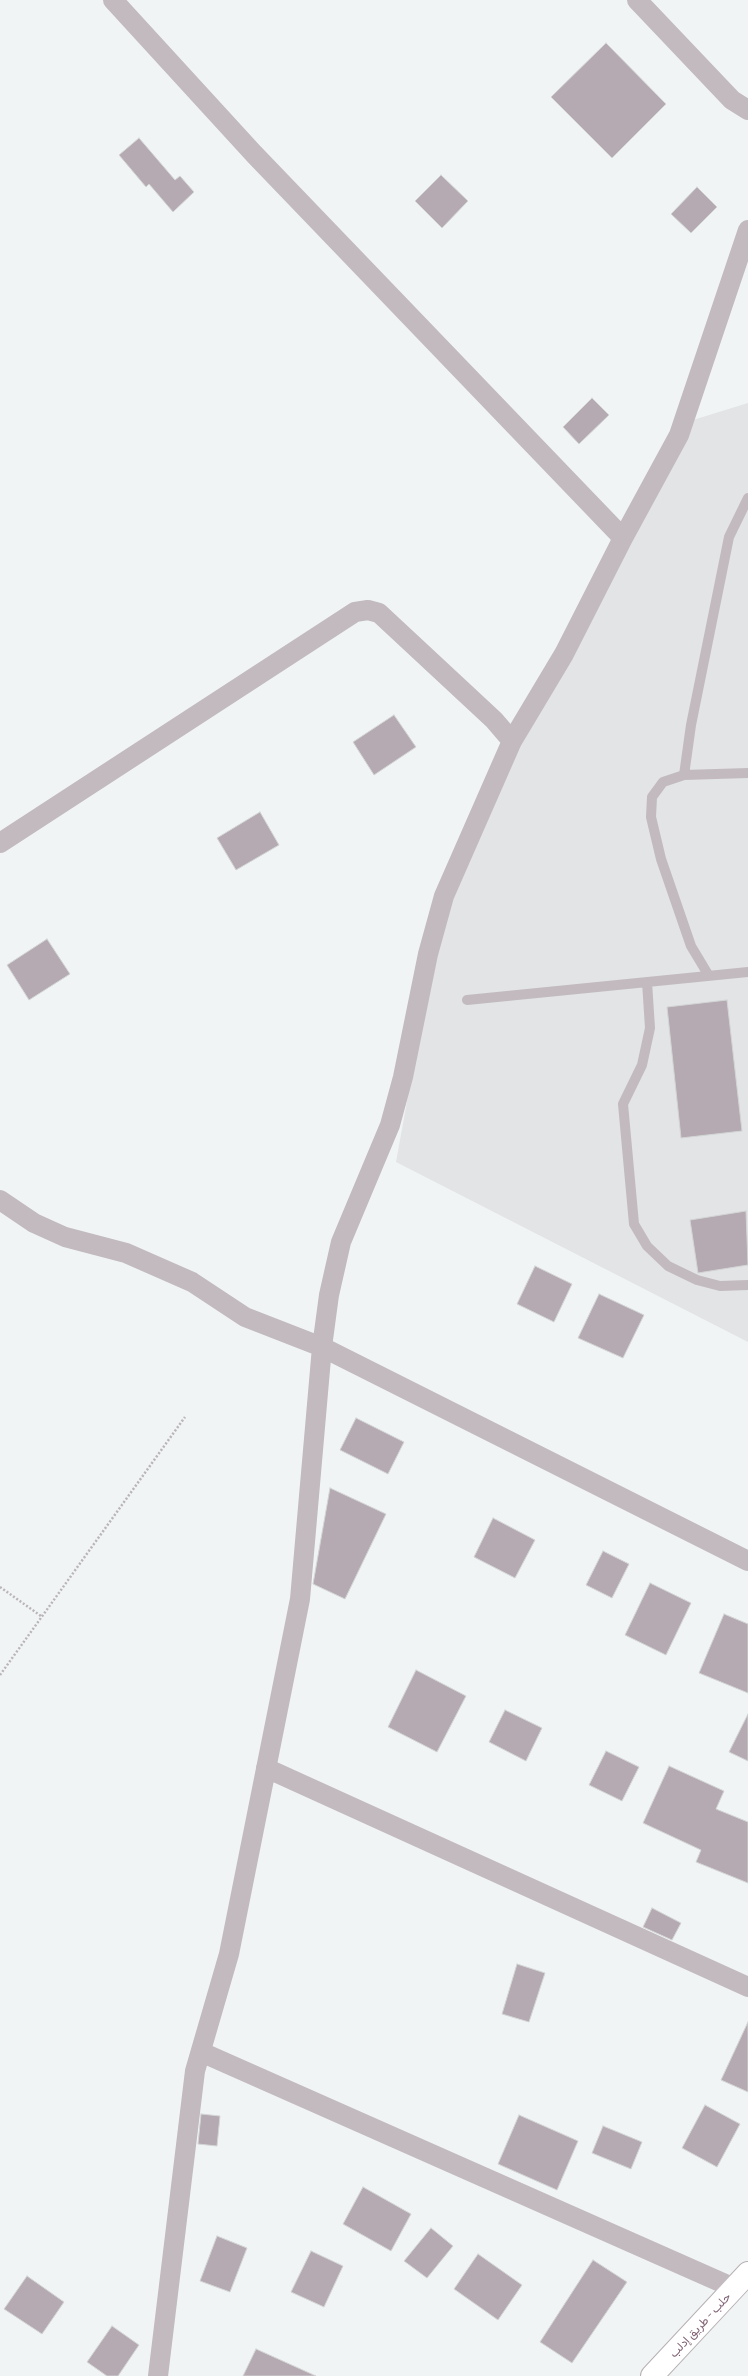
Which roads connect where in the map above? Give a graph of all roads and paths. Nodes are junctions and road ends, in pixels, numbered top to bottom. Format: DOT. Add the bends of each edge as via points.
graph roads {
  1 [pos="113,0"];
  2 [pos="637,0"];
  3 [pos="748,110"];
  4 [pos="748,230"];
  5 [pos="748,498"];
  6 [pos="623,538"];
  7 [pos="512,741"];
  8 [pos="748,773"];
  9 [pos="684,776"];
  10 [pos="0,843"];
  11 [pos="748,972"];
  12 [pos="709,976"];
  13 [pos="647,982"];
  14 [pos="467,1000"];
  15 [pos="0,1200"];
  16 [pos="748,1286"];
  17 [pos="322,1347"];
  18 [pos="185,1417"];
  19 [pos="748,1561"];
  20 [pos="0,1587"];
  21 [pos="40,1616"];
  22 [pos="0,1675"];
  23 [pos="266,1768"];
  24 [pos="748,1987"];
  25 [pos="201,2052"];
  26 [pos="741,2281"];
  27 [pos="158,2376"];
  28 [pos="652,2376"];
  1 -- 6 [label="street" via="254,154"];
  2 -- 3 [label="street" via="732,100"];
  4 -- 6 [label="street" via="679,435"];
  5 -- 9 [label="lane" via="729,537 691,725"];
  6 -- 7 [label="street" via="564,654"];
  7 -- 10 [label="street" via="494,720 379,614 368,610 355,612"];
  7 -- 17 [label="street" via="444,896 428,954 403,1077 390,1125 341,1242 329,1295"];
  8 -- 9 [label="lane"];
  9 -- 12 [label="lane" via="663,782 652,797 651,817 661,858 691,946"];
  11 -- 12 [label="lane"];
  12 -- 13 [label="lane"];
  13 -- 14 [label="lane"];
  13 -- 16 [label="lane" via="650,1028 642,1065 623,1104 634,1224 647,1246 668,1266 697,1280 720,1286"];
  15 -- 17 [label="street" via="34,1223 65,1237 139,1259 192,1282 245,1317"];
  17 -- 19 [label="street"];
  17 -- 23 [label="street" via="300,1599"];
  18 -- 21 [label="path"];
  20 -- 21 [label="path"];
  21 -- 22 [label="path"];
  23 -- 24 [label="street"];
  23 -- 25 [label="street" via="229,1954"];
  25 -- 26 [label="street"];
  25 -- 27 [label="street" via="195,2072"];
  26 -- 28 [label="highway, حلب - طريق إدلب"];
}
